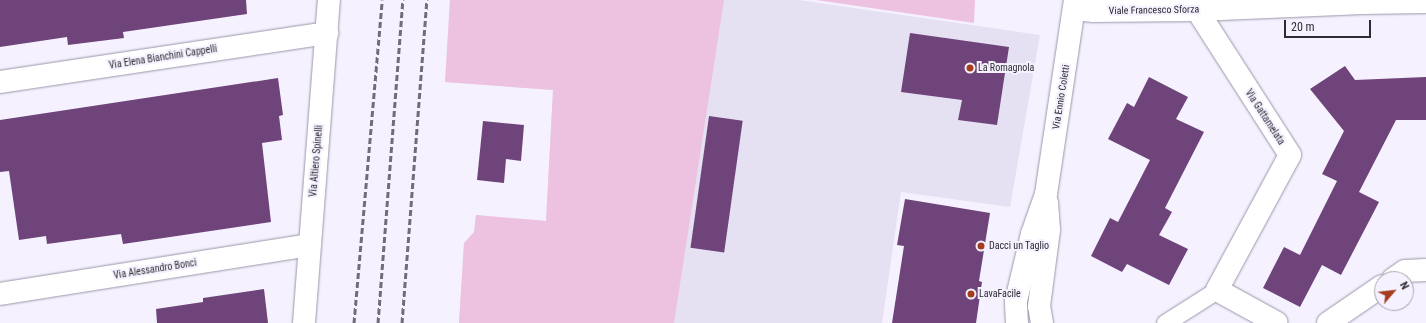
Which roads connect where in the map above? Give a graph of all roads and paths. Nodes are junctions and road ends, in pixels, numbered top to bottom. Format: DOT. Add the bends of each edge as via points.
graph roads {
  1 [pos="329,0"];
  2 [pos="1373,1"];
  3 [pos="1426,2"];
  4 [pos="1075,4"];
  5 [pos="1197,10"];
  6 [pos="327,33"];
  7 [pos="0,82"];
  8 [pos="1046,194"];
  9 [pos="309,245"];
  10 [pos="1426,270"];
  11 [pos="1405,271"];
  12 [pos="1217,290"];
  13 [pos="1374,291"];
  14 [pos="0,294"];
  15 [pos="304,323"];
  16 [pos="1018,323"];
  17 [pos="1042,323"];
  18 [pos="1165,323"];
  19 [pos="1277,323"];
  20 [pos="1328,323"];
  1 -- 6 [label="street, Via Altiero Spinelli"];
  2 -- 3 [label="street, Viale Francesco Sforza"];
  2 -- 5 [label="street, Viale Francesco Sforza"];
  4 -- 5 [label="street, Viale Francesco Sforza" via="1094,11"];
  4 -- 8 [label="street, Via Ennio Coletti"];
  5 -- 12 [label="street, Via Gattamelata" via="1290,155"];
  6 -- 7 [label="street, Via Elena Bianchini Cappelli"];
  6 -- 9 [label="street, Via Altiero Spinelli"];
  8 -- 16 [label="street, Via Ennio Coletti" via="1032,234 1016,301"];
  8 -- 17 [label="street, Via Ennio Coletti" via="1049,230 1039,306"];
  9 -- 14 [label="street, Via Alessandro Bonci"];
  9 -- 15 [label="street, Via Altiero Spinelli"];
  10 -- 11 [label="street"];
  12 -- 18 [label="lane, Via Gattamelata"];
  12 -- 19 [label="street"];
  13 -- 20 [label="street"];
}
